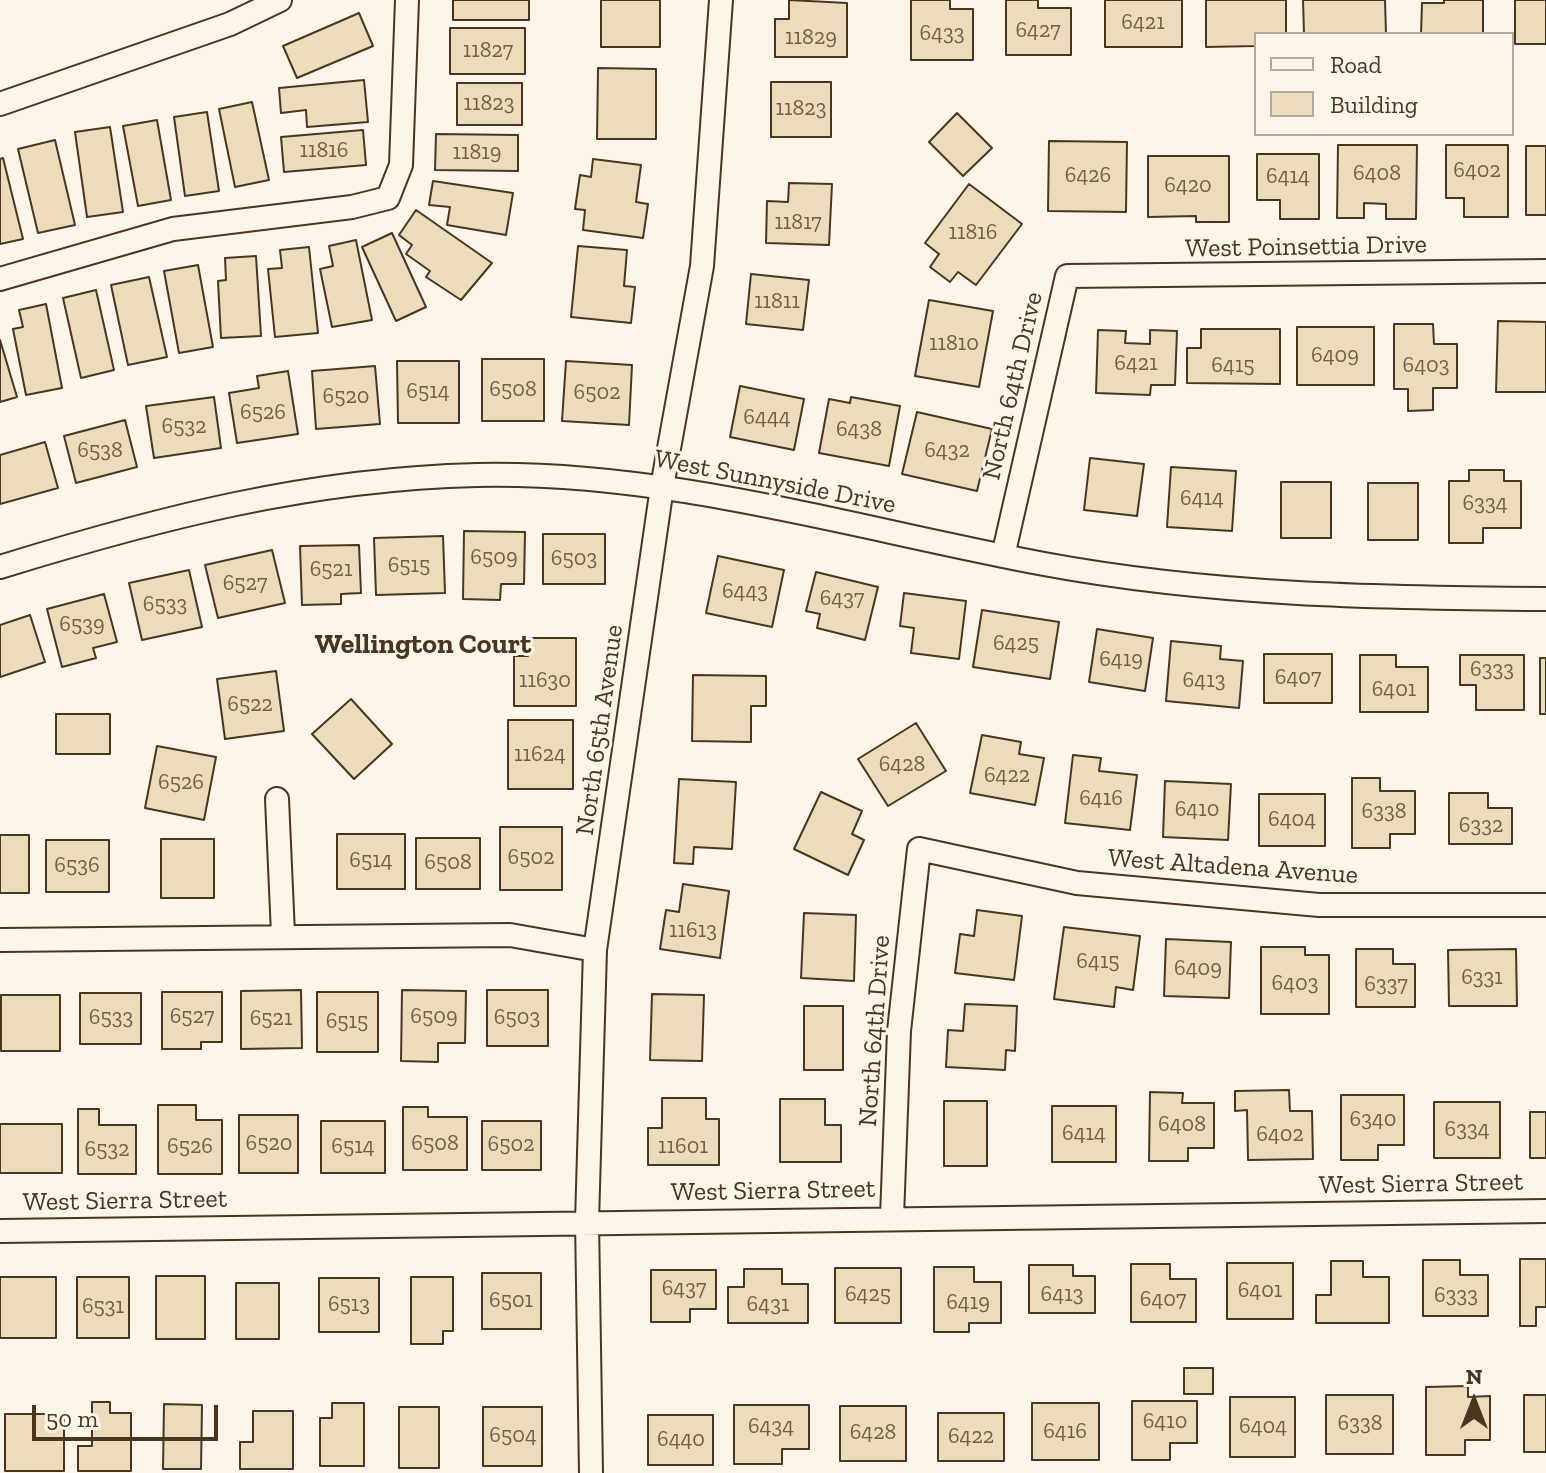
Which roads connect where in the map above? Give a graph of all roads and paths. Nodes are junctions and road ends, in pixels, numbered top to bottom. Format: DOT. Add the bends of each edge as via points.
graph roads {
  1 [pos="280,0"];
  2 [pos="407,0"];
  3 [pos="721,0"];
  4 [pos="0,104"];
  5 [pos="1546,271"];
  6 [pos="1067,276"];
  7 [pos="0,279"];
  8 [pos="662,487"];
  9 [pos="1003,556"];
  10 [pos="0,567"];
  11 [pos="1546,599"];
  12 [pos="277,799"];
  13 [pos="919,849"];
  14 [pos="1546,905"];
  15 [pos="283,934"];
  16 [pos="0,940"];
  17 [pos="595,950"];
  18 [pos="1546,1211"];
  19 [pos="892,1217"];
  20 [pos="587,1221"];
  21 [pos="0,1231"];
  22 [pos="591,1473"];
  1 -- 4 [label="street" via="230,24"];
  2 -- 7 [label="street" via="401,165 388,198 173,229"];
  3 -- 8 [label="street, North 65th Avenue" via="702,266"];
  5 -- 6 [label="street, West Poinsettia Drive"];
  6 -- 9 [label="street, North 64th Drive"];
  8 -- 9 [label="street, West Sunnyside Drive"];
  8 -- 10 [label="street, West Sunnyside Drive" via="480,475 336,484 189,511"];
  8 -- 17 [label="street, North 65th Avenue"];
  9 -- 11 [label="street, West Sunnyside Drive" via="1146,582 1260,593"];
  12 -- 15 [label="street"];
  13 -- 14 [label="street, West Altadena Avenue" via="1077,883 1274,901"];
  13 -- 19 [label="street, North 64th Drive" via="899,1031"];
  15 -- 16 [label="street"];
  15 -- 17 [label="street" via="510,935"];
  17 -- 20 [label="street, North 65th Avenue"];
  18 -- 19 [label="street, West Sierra Street"];
  19 -- 20 [label="street, West Sierra Street"];
  20 -- 21 [label="street, West Sierra Street"];
  20 -- 22 [label="street, North 65th Avenue"];
}
